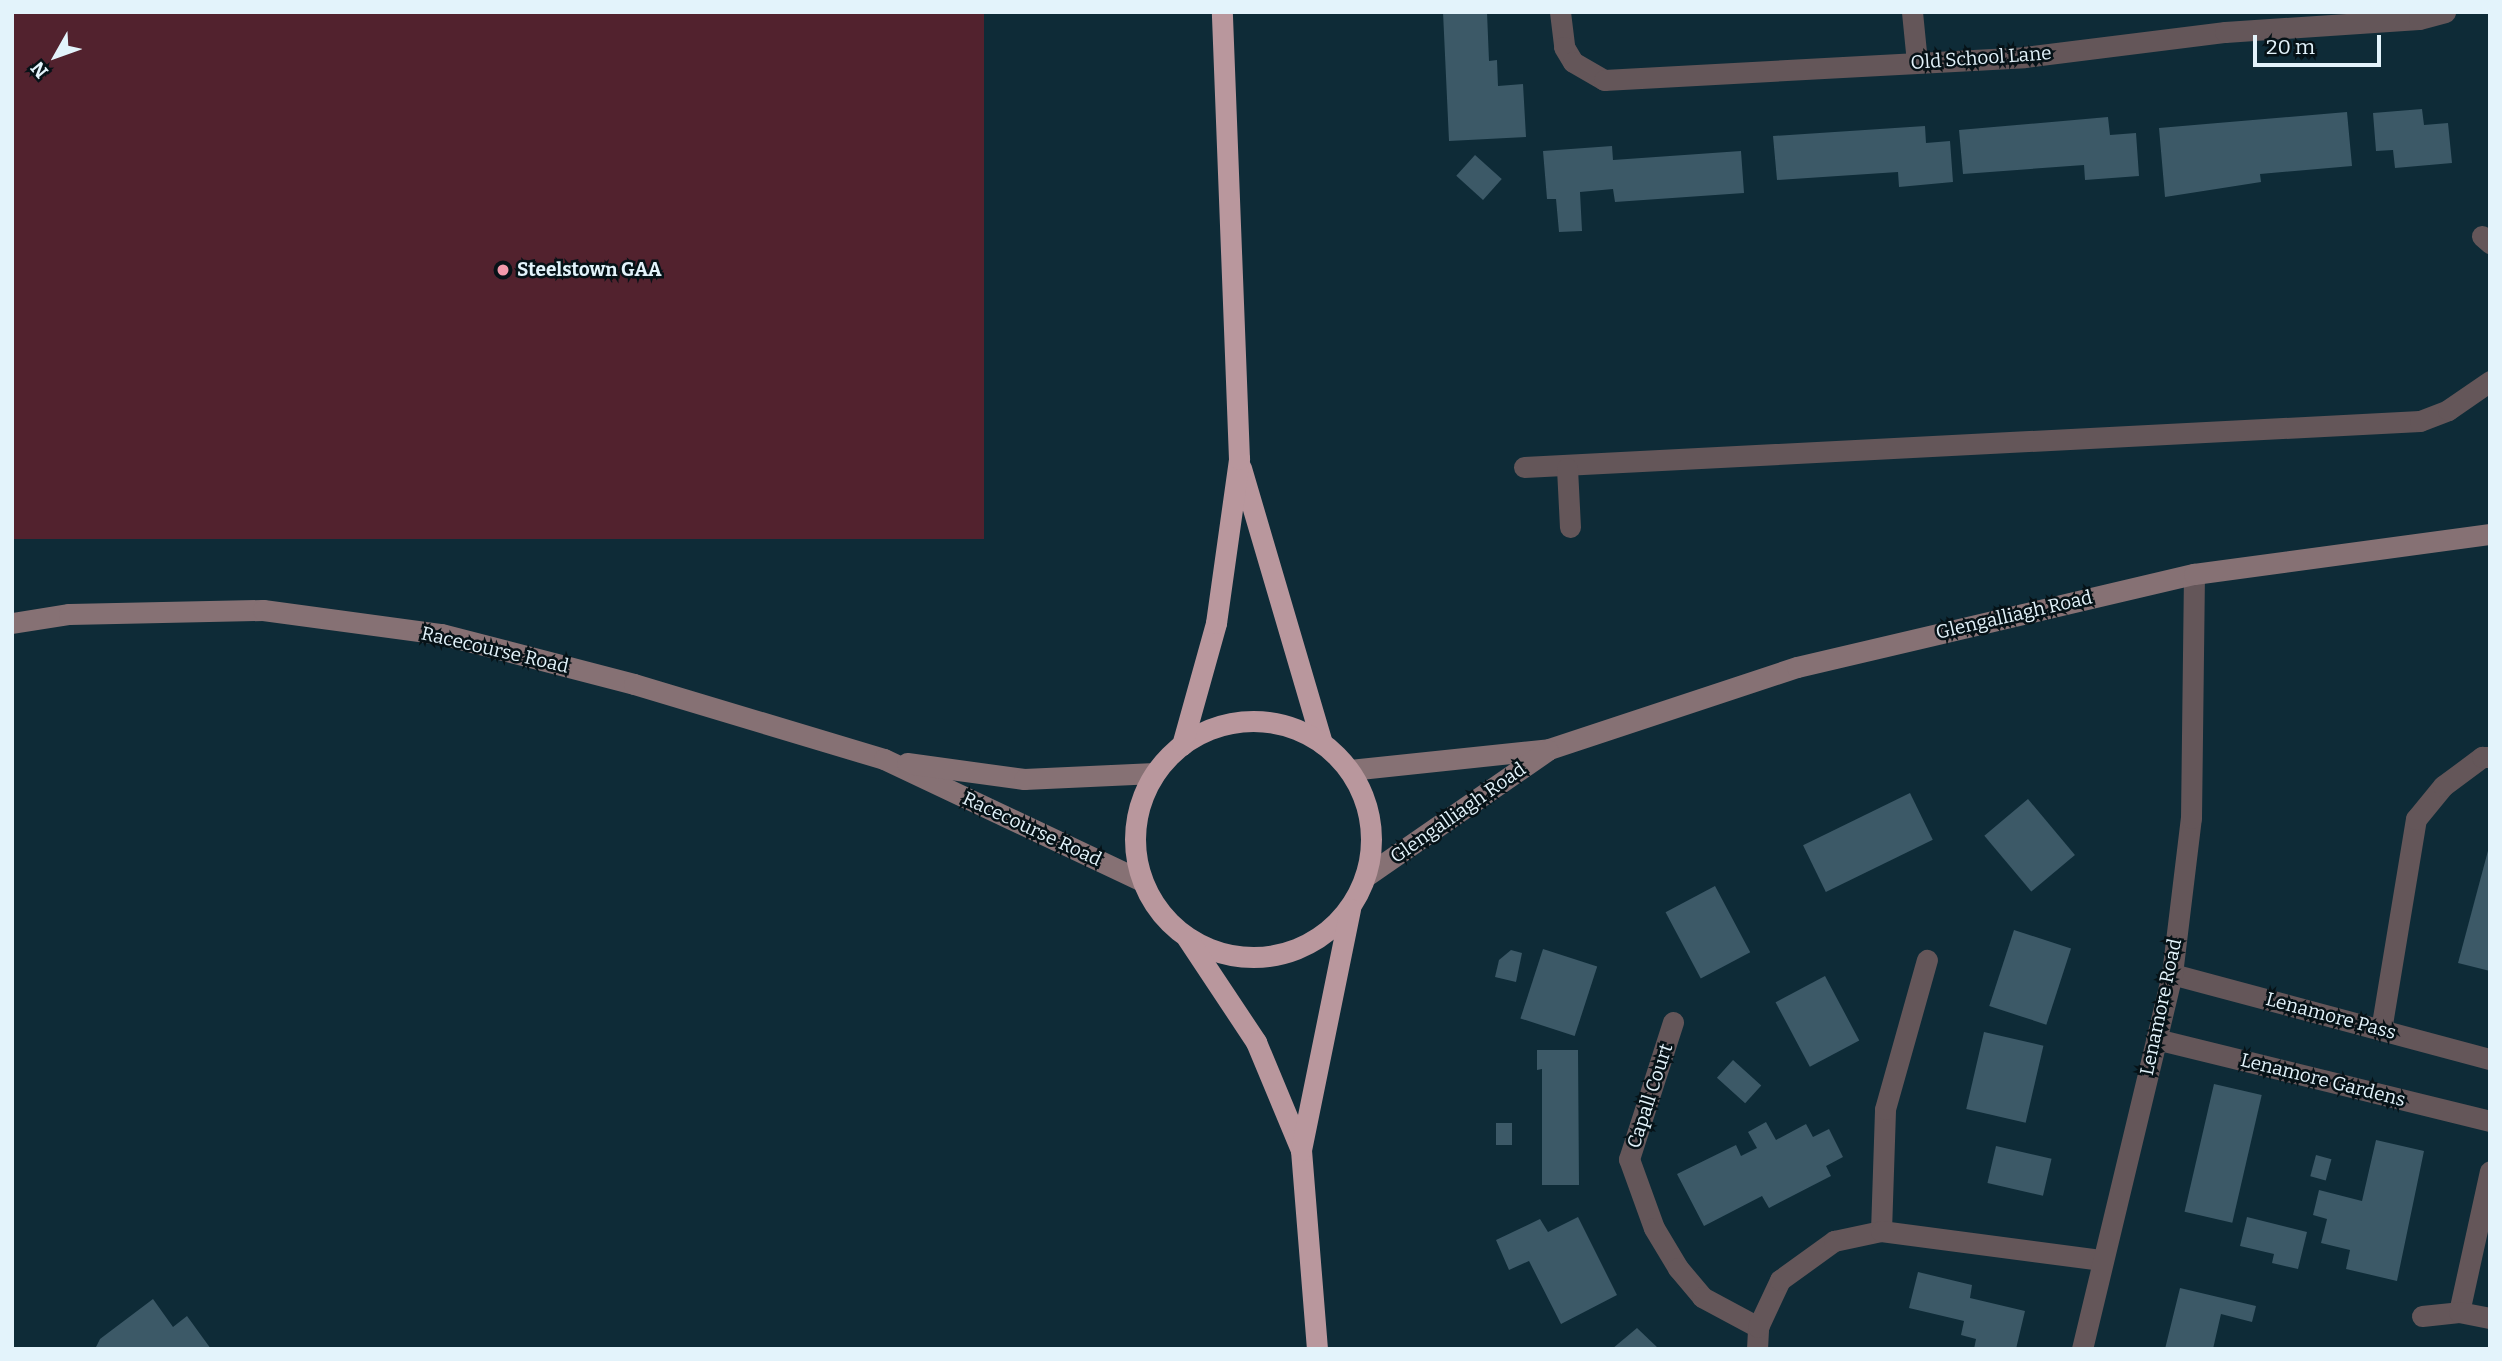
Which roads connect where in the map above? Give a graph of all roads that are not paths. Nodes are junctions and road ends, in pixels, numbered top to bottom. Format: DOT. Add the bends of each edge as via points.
graph roads {
  1 [pos="1222,12"];
  2 [pos="1560,12"];
  3 [pos="1912,12"];
  4 [pos="2445,12"];
  5 [pos="1917,62"];
  6 [pos="2490,381"];
  7 [pos="1239,459"];
  8 [pos="1524,467"];
  9 [pos="1567,468"];
  10 [pos="1570,527"];
  11 [pos="2490,534"];
  12 [pos="2194,574"];
  13 [pos="12,623"];
  14 [pos="1322,743"];
  15 [pos="1182,745"];
  16 [pos="1549,749"];
  17 [pos="2490,757"];
  18 [pos="884,759"];
  19 [pos="1350,770"];
  20 [pos="1155,773"];
  21 [pos="1366,876"];
  22 [pos="1142,881"];
  23 [pos="1350,909"];
  24 [pos="1187,938"];
  25 [pos="1927,960"];
  26 [pos="2172,974"];
  27 [pos="1673,1022"];
  28 [pos="2381,1030"];
  29 [pos="2156,1039"];
  30 [pos="2490,1059"];
  31 [pos="2490,1121"];
  32 [pos="1300,1150"];
  33 [pos="2490,1171"];
  34 [pos="1881,1231"];
  35 [pos="2102,1260"];
  36 [pos="2459,1312"];
  37 [pos="2422,1316"];
  38 [pos="2490,1318"];
  39 [pos="1757,1338"];
  40 [pos="1317,1349"];
  41 [pos="2082,1349"];
  1 -- 7 [label="highway"];
  2 -- 5 [label="street, Old School Lane" via="1564,47 1573,62 1604,80"];
  3 -- 5 [label="street"];
  4 -- 5 [label="street, Old School Lane" via="2419,19 2225,32 2024,57"];
  6 -- 9 [label="street" via="2448,410 2420,421"];
  7 -- 14 [label="highway"];
  7 -- 15 [label="highway" via="1216,623"];
  8 -- 9 [label="street"];
  9 -- 10 [label="street"];
  11 -- 12 [label="street, Glengalliagh Road"];
  12 -- 16 [label="street, Glengalliagh Road" via="1797,667"];
  12 -- 26 [label="street, Lenamore Road" via="2191,818"];
  13 -- 18 [label="street, Racecourse Road" via="69,614 263,610 441,634 634,684"];
  14 -- 15 [label="highway" via="1288,726 1251,721 1214,727"];
  14 -- 19 [label="highway"];
  15 -- 20 [label="highway"];
  16 -- 19 [label="street, Glengalliagh Road"];
  16 -- 21 [label="street, Glengalliagh Road"];
  17 -- 28 [label="street" via="2482,757 2443,786 2416,819"];
  18 -- 20 [label="street, Racecourse Road" via="1024,779"];
  18 -- 22 [label="street, Racecourse Road"];
  19 -- 21 [label="highway" via="1366,803 1372,840"];
  20 -- 22 [label="highway" via="1139,808 1135,845"];
  21 -- 23 [label="highway"];
  22 -- 24 [label="highway" via="1160,913"];
  23 -- 24 [label="highway" via="1324,934 1280,954 1256,958 1220,953"];
  23 -- 32 [label="highway"];
  24 -- 32 [label="highway" via="1256,1042"];
  25 -- 34 [label="street" via="1885,1109"];
  26 -- 28 [label="street, Lenamore Pass"];
  26 -- 29 [label="street, Lenamore Road"];
  27 -- 39 [label="street, Capall Court" via="1629,1159 1654,1228 1678,1268 1702,1297"];
  28 -- 30 [label="street, Lenamore Pass"];
  29 -- 31 [label="street, Lenamore Gardens"];
  29 -- 35 [label="street, Lenamore Road"];
  32 -- 40 [label="highway"];
  33 -- 36 [label="street"];
  34 -- 35 [label="street, Capall Court"];
  34 -- 39 [label="street, Capall Court" via="1834,1241 1780,1280"];
  35 -- 41 [label="street, Lenamore Road"];
  36 -- 37 [label="street"];
  36 -- 38 [label="street"];
}
